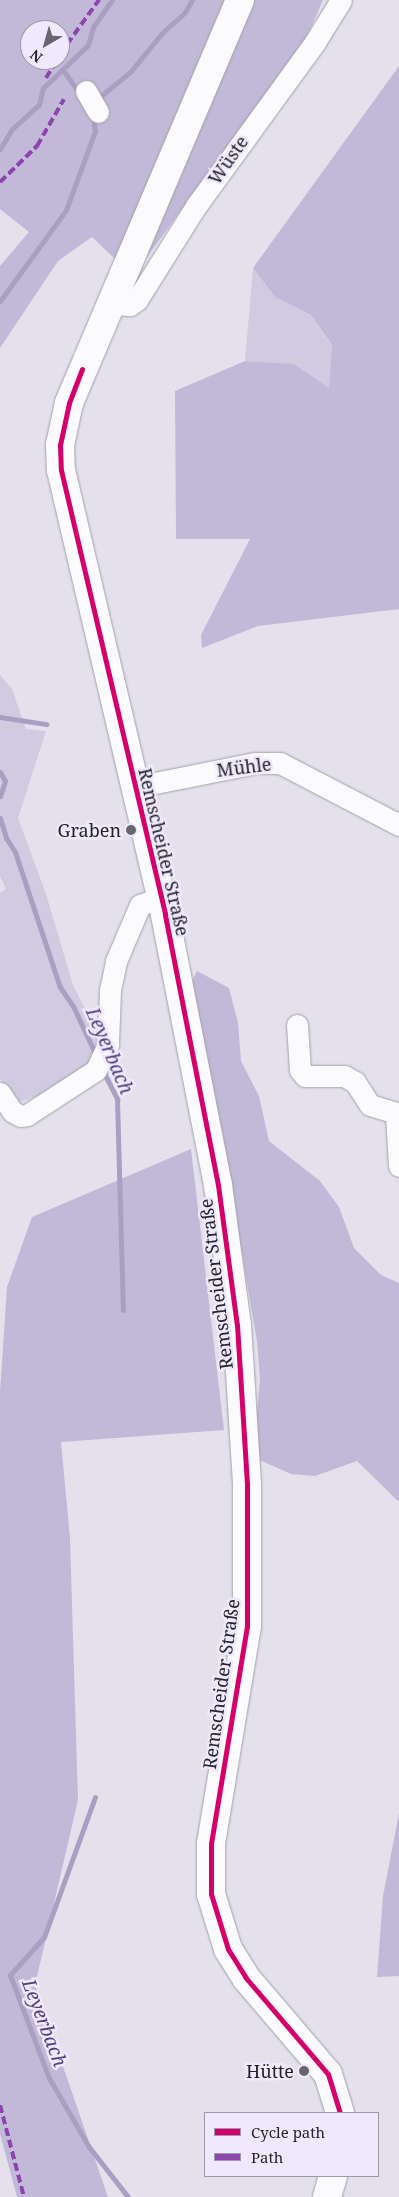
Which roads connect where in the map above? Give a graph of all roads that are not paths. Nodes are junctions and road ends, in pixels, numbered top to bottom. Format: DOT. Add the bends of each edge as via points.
graph roads {
  1 [pos="240,0"];
  2 [pos="341,0"];
  3 [pos="86,91"];
  4 [pos="98,112"];
  5 [pos="111,304"];
  6 [pos="135,787"];
  7 [pos="399,825"];
  8 [pos="162,897"];
  9 [pos="297,1025"];
  10 [pos="0,1093"];
  11 [pos="397,1114"];
  12 [pos="399,1166"];
  13 [pos="340,2112"];
  14 [pos="333,2177"];
  15 [pos="327,2197"];
  1 -- 5 [label="main road, Remscheider Straße"];
  2 -- 5 [label="street, Wüste" via="315,42 196,206 138,300 130,305"];
  3 -- 4 [label="street"];
  5 -- 6 [label="main road, Remscheider Straße" via="69,403 60,445 61,470"];
  6 -- 7 [label="street, Mühle" via="255,763 280,763"];
  6 -- 8 [label="main road, Remscheider Straße"];
  8 -- 10 [label="street" via="140,905 116,961 101,1062 27,1115 13,1112"];
  8 -- 13 [label="main road, Remscheider Straße" via="218,1185 237,1325 246,1478 247,1626 211,1843 211,1894 228,1949 252,1986 328,2074"];
  9 -- 11 [label="street" via="300,1070 305,1076 344,1076 355,1082 370,1104"];
  11 -- 12 [label="street"];
  14 -- 15 [label="main road"];
}
